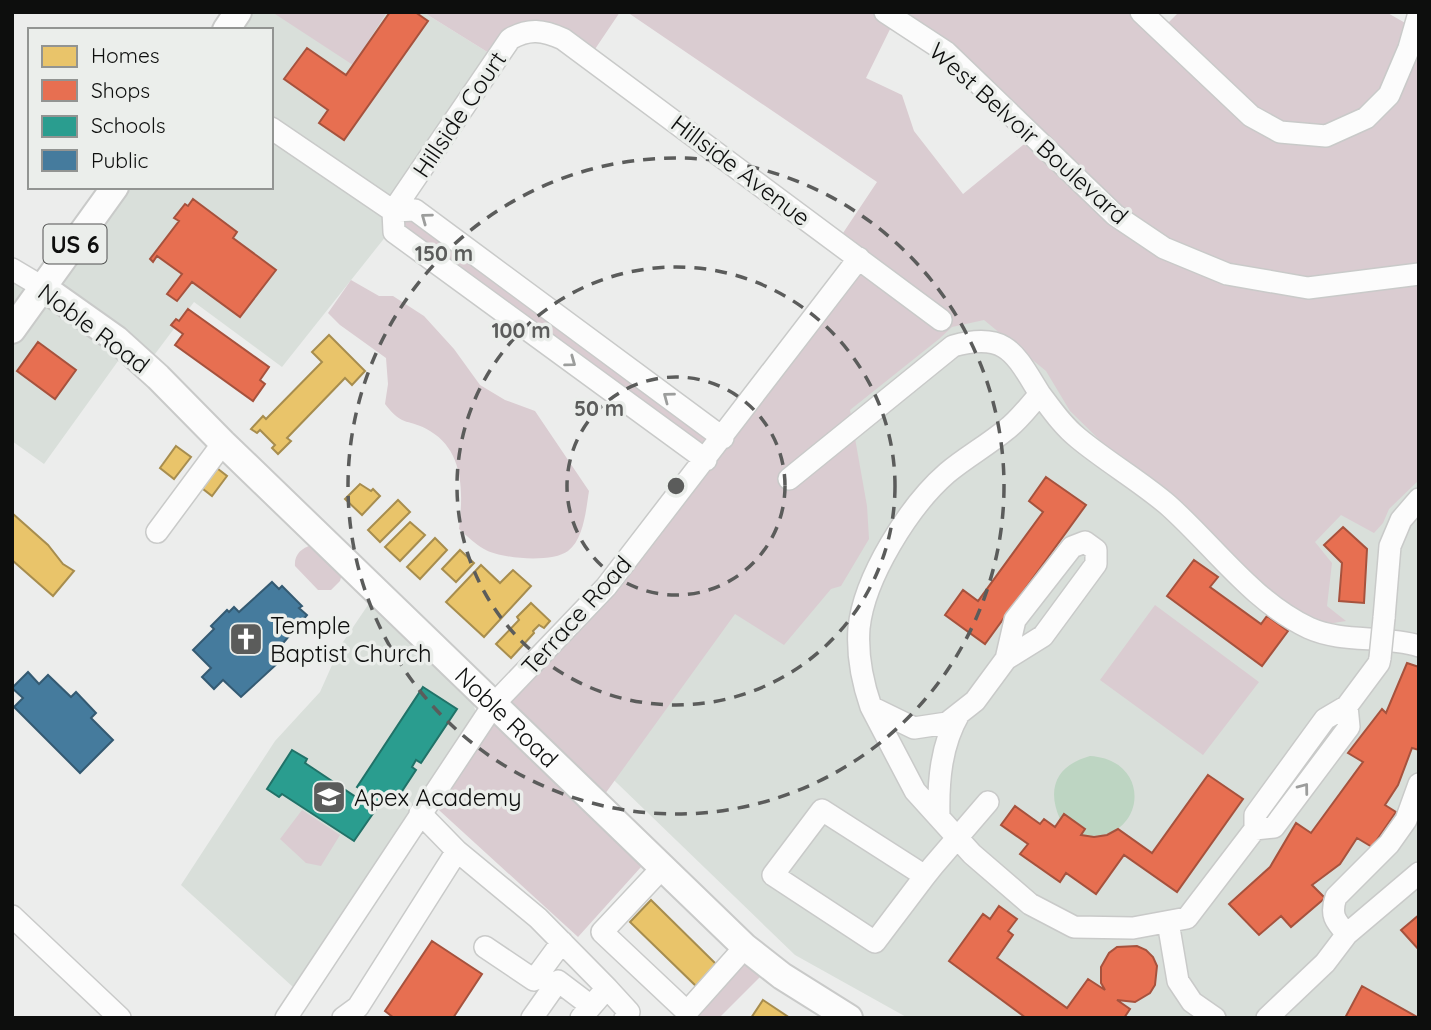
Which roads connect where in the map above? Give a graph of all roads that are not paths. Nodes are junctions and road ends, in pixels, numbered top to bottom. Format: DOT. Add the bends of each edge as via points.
graph roads {
  1 [pos="238,12"];
  2 [pos="886,12"];
  3 [pos="1141,12"];
  4 [pos="1419,13"];
  5 [pos="227,28"];
  6 [pos="536,30"];
  7 [pos="273,129"];
  8 [pos="113,189"];
  9 [pos="393,211"];
  10 [pos="859,258"];
  11 [pos="12,269"];
  12 [pos="1419,274"];
  13 [pos="44,288"];
  14 [pos="549,309"];
  15 [pos="941,320"];
  16 [pos="12,330"];
  17 [pos="531,333"];
  18 [pos="1040,394"];
  19 [pos="723,438"];
  20 [pos="223,443"];
  21 [pos="706,460"];
  22 [pos="789,478"];
  23 [pos="1419,499"];
  24 [pos="157,532"];
  25 [pos="1419,646"];
  26 [pos="1006,659"];
  27 [pos="494,704"];
  28 [pos="871,707"];
  29 [pos="960,713"];
  30 [pos="1419,784"];
  31 [pos="988,802"];
  32 [pos="420,814"];
  33 [pos="939,817"];
  34 [pos="958,838"];
  35 [pos="457,851"];
  36 [pos="662,868"];
  37 [pos="1419,873"];
  38 [pos="925,876"];
  39 [pos="12,916"];
  40 [pos="1168,922"];
  41 [pos="1347,934"];
  42 [pos="562,942"];
  43 [pos="485,947"];
  44 [pos="745,947"];
  45 [pos="607,988"];
  46 [pos="586,1012"];
  47 [pos="840,1016"];
  48 [pos="120,1018"];
  49 [pos="286,1018"];
  50 [pos="343,1018"];
  51 [pos="532,1018"];
  52 [pos="625,1018"];
  53 [pos="1215,1018"];
  54 [pos="1267,1018"];
  1 -- 5 [label="main road"];
  2 -- 12 [label="street, West Belvoir Boulevard" via="946,52 1115,215 1164,248 1227,274 1308,288"];
  3 -- 4 [label="street" via="1251,116 1280,132 1326,136 1366,118 1389,95"];
  6 -- 9 [label="street, Hillside Court" via="510,39"];
  6 -- 10 [label="street, Hillside Avenue" via="563,39"];
  7 -- 9 [label="street"];
  8 -- 13 [label="main road, US 6"];
  14 -- 9 [label="street, one-way" via="415,210"];
  9 -- 17 [label="street" via="394,232"];
  10 -- 15 [label="street, Hillside Avenue"];
  10 -- 19 [label="street, Terrace Road"];
  11 -- 13 [label="street, Noble Road"];
  13 -- 16 [label="main road, US 6"];
  13 -- 20 [label="main road, Noble Road" via="116,339"];
  14 -- 17 [label="street"];
  19 -- 14 [label="street, one-way"];
  17 -- 21 [label="street, one-way"];
  18 -- 22 [label="street" via="1015,353 996,343 973,340 953,346"];
  18 -- 25 [label="street" via="1076,437 1166,503 1273,605 1309,628"];
  18 -- 28 [label="street" via="1007,429 946,474 923,498 869,586 859,628 860,677"];
  19 -- 21 [label="street, Terrace Road"];
  20 -- 24 [label="street"];
  20 -- 27 [label="main road, Noble Road"];
  21 -- 27 [label="street, Terrace Road" via="606,587"];
  23 -- 40 [label="street, bridge" via="1401,520 1391,545 1379,663 1348,706 1349,727 1274,827 1255,829 1187,918"];
  26 -- 26 [label="street" via="1042,636 1096,564 1096,550 1085,542 1072,547 1015,620"];
  26 -- 29 [label="street" via="975,701"];
  27 -- 32 [label="street, Terrace Road"];
  27 -- 36 [label="main road, Noble Road"];
  28 -- 29 [label="street" via="914,728 947,723"];
  28 -- 33 [label="street" via="915,791"];
  29 -- 33 [label="street" via="951,728 938,785"];
  30 -- 41 [label="street" via="1406,820 1389,844 1336,897 1333,919"];
  31 -- 34 [label="street"];
  32 -- 35 [label="street"];
  32 -- 49 [label="street, Terrace Road"];
  33 -- 34 [label="street"];
  34 -- 38 [label="street"];
  34 -- 40 [label="street" via="1030,904 1074,927 1133,928"];
  35 -- 42 [label="street"];
  35 -- 50 [label="street" via="358,1007"];
  36 -- 44 [label="main road, Noble Road"];
  36 -- 44 [label="street" via="602,932 687,1012"];
  37 -- 41 [label="street"];
  38 -- 38 [label="street" via="822,810 773,875 875,942"];
  39 -- 48 [label="street"];
  40 -- 53 [label="street" via="1178,981 1192,1002"];
  41 -- 54 [label="street" via="1325,963"];
  42 -- 43 [label="street" via="534,979"];
  42 -- 45 [label="street"];
  44 -- 47 [label="main road, Noble Road"];
  45 -- 46 [label="street"];
  45 -- 52 [label="street" via="629,1012"];
  46 -- 51 [label="street" via="558,981"];
}
